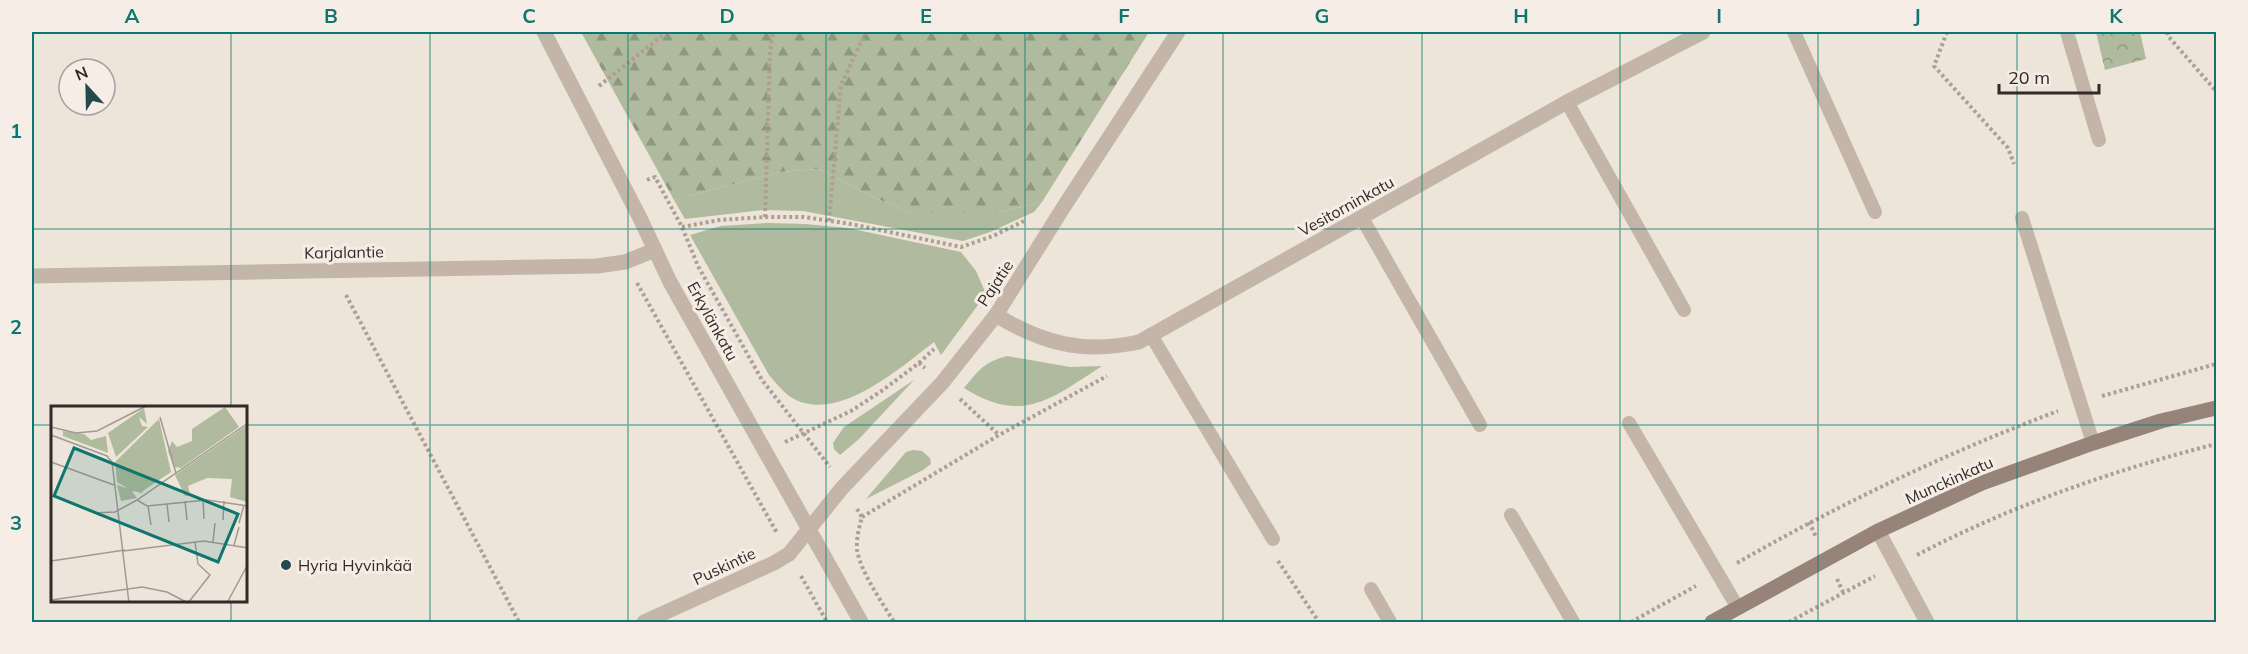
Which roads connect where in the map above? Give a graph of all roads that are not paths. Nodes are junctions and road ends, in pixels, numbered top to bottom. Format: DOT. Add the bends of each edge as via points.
graph roads {
  1 [pos="544,32"];
  2 [pos="1178,32"];
  3 [pos="1703,32"];
  4 [pos="1794,32"];
  5 [pos="2067,32"];
  6 [pos="1567,102"];
  7 [pos="2099,140"];
  8 [pos="1875,212"];
  9 [pos="1362,218"];
  10 [pos="2022,218"];
  11 [pos="656,250"];
  12 [pos="32,276"];
  13 [pos="1684,310"];
  14 [pos="996,315"];
  15 [pos="1151,335"];
  16 [pos="2217,408"];
  17 [pos="1629,423"];
  18 [pos="1480,425"];
  19 [pos="2093,443"];
  20 [pos="1510,515"];
  21 [pos="808,528"];
  22 [pos="1878,531"];
  23 [pos="1273,546"];
  24 [pos="1371,589"];
  25 [pos="1738,608"];
  26 [pos="644,622"];
  27 [pos="861,622"];
  28 [pos="1390,622"];
  29 [pos="1573,622"];
  30 [pos="1712,622"];
  31 [pos="1927,622"];
  1 -- 11 [label="street, Erkylänkatu"];
  2 -- 14 [label="street, Pajatie"];
  3 -- 6 [label="street, Vesitorninkatu"];
  4 -- 8 [label="lane"];
  5 -- 7 [label="lane"];
  6 -- 9 [label="street, Vesitorninkatu"];
  6 -- 13 [label="lane"];
  9 -- 15 [label="street, Vesitorninkatu"];
  9 -- 18 [label="lane"];
  10 -- 19 [label="lane"];
  11 -- 12 [label="street, Karjalantie" via="625,261 588,266"];
  11 -- 21 [label="street, Erkylänkatu" via="670,282"];
  14 -- 15 [label="street, Vesitorninkatu" via="1022,331 1062,345 1112,348"];
  14 -- 21 [label="street, Pajatie" via="942,383"];
  15 -- 23 [label="lane"];
  16 -- 19 [label="main road, Munckinkatu"];
  17 -- 25 [label="lane"];
  19 -- 22 [label="main road, Munckinkatu" via="1982,483"];
  20 -- 29 [label="lane"];
  21 -- 26 [label="street, Puskintie" via="789,554 774,563"];
  21 -- 27 [label="street, Erkylänkatu"];
  22 -- 25 [label="main road, Munckinkatu"];
  22 -- 31 [label="street"];
  24 -- 28 [label="lane"];
  25 -- 30 [label="main road, Munckinkatu"];
}
